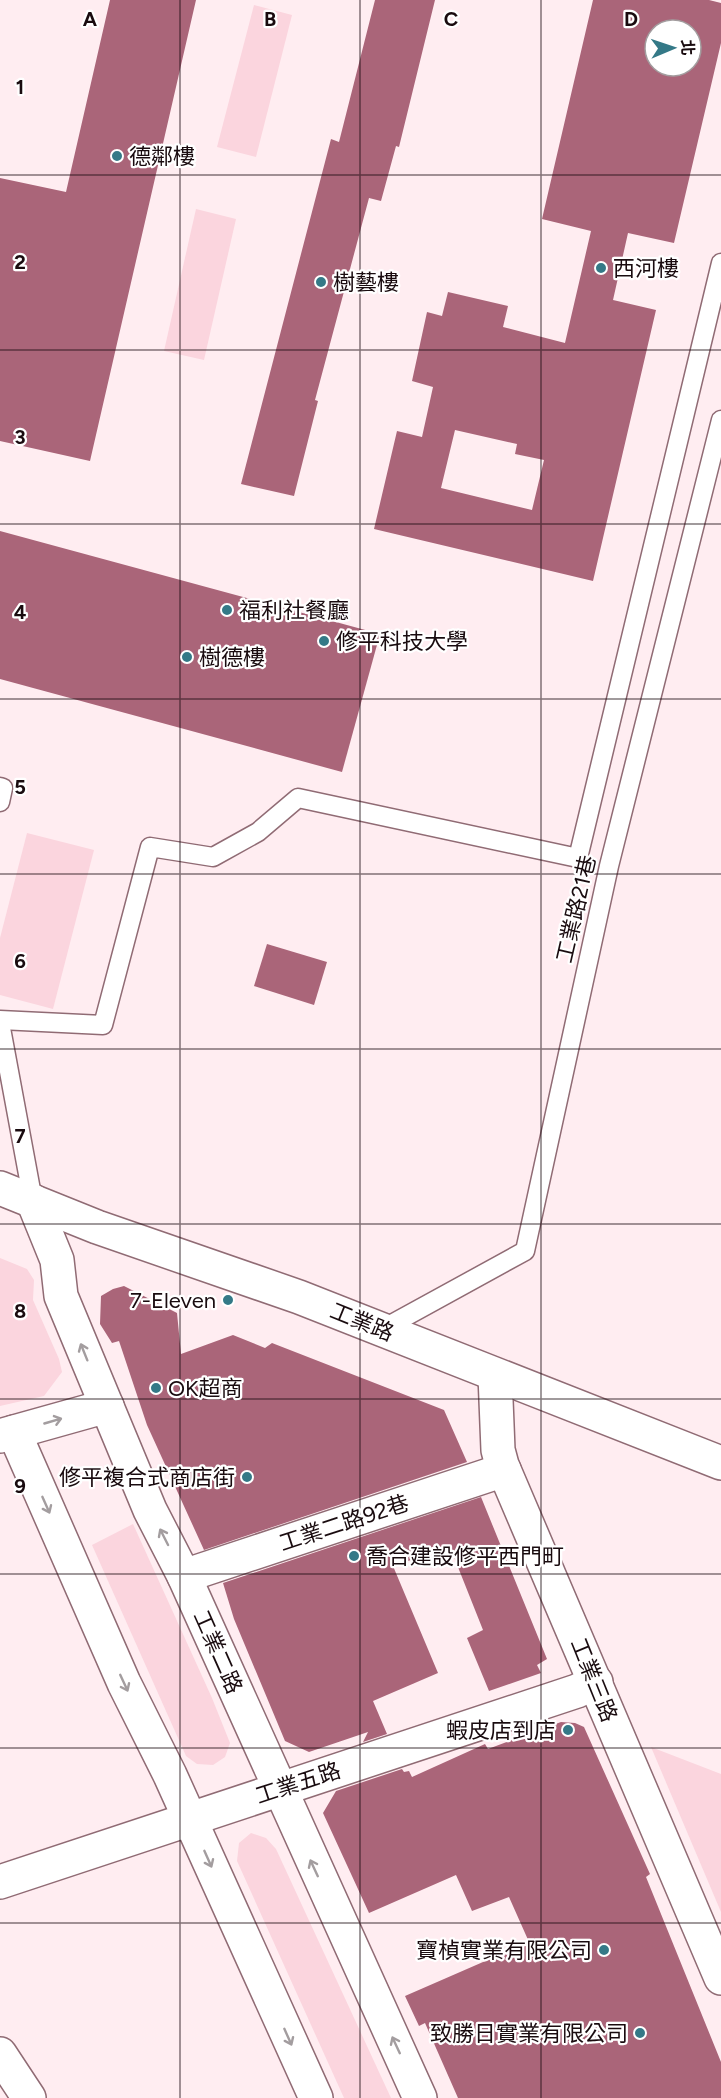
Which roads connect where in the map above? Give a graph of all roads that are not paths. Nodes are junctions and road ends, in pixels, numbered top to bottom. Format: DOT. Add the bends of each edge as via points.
graph roads {
  1 [pos="721,263"];
  2 [pos="721,420"];
  3 [pos="0,787"];
  4 [pos="0,802"];
  5 [pos="579,858"];
  6 [pos="609,866"];
  7 [pos="0,1022"];
  8 [pos="0,1188"];
  9 [pos="33,1201"];
  10 [pos="381,1330"];
  11 [pos="495,1375"];
  12 [pos="106,1406"];
  13 [pos="7,1434"];
  14 [pos="721,1463"];
  15 [pos="504,1470"];
  16 [pos="184,1576"];
  17 [pos="596,1682"];
  18 [pos="279,1789"];
  19 [pos="190,1819"];
  20 [pos="0,1882"];
  21 [pos="721,1978"];
  22 [pos="0,2054"];
  23 [pos="28,2098"];
  24 [pos="316,2098"];
  25 [pos="420,2098"];
  1 -- 5 [label="lane"];
  2 -- 6 [label="lane, 工業路21巷"];
  3 -- 4 [label="lane"];
  5 -- 6 [label="lane"];
  5 -- 7 [label="lane" via="298,798 258,832 213,857 150,847 103,1025"];
  6 -- 10 [label="lane, 工業路21巷" via="525,1251"];
  7 -- 9 [label="lane"];
  8 -- 9 [label="street, 工業路"];
  9 -- 10 [label="street, 工業路"];
  12 -- 9 [label="street, 工業二路, one-way" via="61,1296 57,1260"];
  10 -- 11 [label="street, 工業路"];
  11 -- 14 [label="street, 工業路"];
  11 -- 15 [label="street, 工業三路" via="498,1450"];
  13 -- 12 [label="street, one-way"];
  16 -- 12 [label="street, 工業二路, one-way" via="150,1510"];
  13 -- 19 [label="street, one-way"];
  15 -- 16 [label="street, 工業二路92巷"];
  15 -- 17 [label="street, 工業三路"];
  16 -- 18 [label="street, 工業二路"];
  17 -- 18 [label="street, 工業五路"];
  17 -- 21 [label="street, 工業三路"];
  18 -- 19 [label="street, 工業五路"];
  25 -- 18 [label="street, 工業二路, one-way"];
  19 -- 20 [label="street, 工業五路"];
  19 -- 24 [label="street, one-way"];
  22 -- 23 [label="street"];
}
